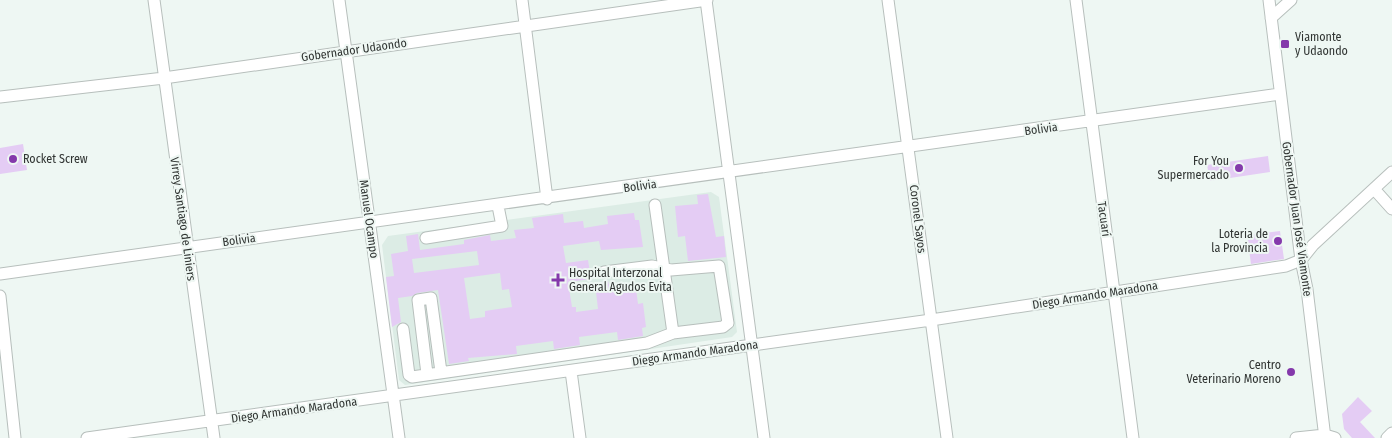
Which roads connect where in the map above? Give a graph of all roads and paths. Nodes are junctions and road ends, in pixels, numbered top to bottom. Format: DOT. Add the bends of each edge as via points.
graph roads {
  1 [pos="154,0"];
  2 [pos="339,0"];
  3 [pos="522,0"];
  4 [pos="707,0"];
  5 [pos="888,0"];
  6 [pos="1076,0"];
  7 [pos="1269,0"];
  8 [pos="1291,0"];
  9 [pos="1271,18"];
  10 [pos="526,26"];
  11 [pos="345,51"];
  12 [pos="164,78"];
  13 [pos="1280,94"];
  14 [pos="0,97"];
  15 [pos="1091,122"];
  16 [pos="908,148"];
  17 [pos="1392,172"];
  18 [pos="729,173"];
  19 [pos="1374,189"];
  20 [pos="547,199"];
  21 [pos="498,206"];
  22 [pos="655,206"];
  23 [pos="1392,209"];
  24 [pos="370,222"];
  25 [pos="426,238"];
  26 [pos="187,247"];
  27 [pos="1300,260"];
  28 [pos="662,268"];
  29 [pos="604,272"];
  30 [pos="0,274"];
  31 [pos="1114,293"];
  32 [pos="744,295"];
  33 [pos="0,296"];
  34 [pos="726,297"];
  35 [pos="931,320"];
  36 [pos="403,329"];
  37 [pos="673,333"];
  38 [pos="437,338"];
  39 [pos="423,340"];
  40 [pos="654,341"];
  41 [pos="406,343"];
  42 [pos="751,345"];
  43 [pos="388,346"];
  44 [pos="657,357"];
  45 [pos="3,364"];
  46 [pos="488,365"];
  47 [pos="571,371"];
  48 [pos="441,372"];
  49 [pos="427,374"];
  50 [pos="491,382"];
  51 [pos="394,396"];
  52 [pos="211,421"];
  53 [pos="1392,433"];
  54 [pos="1328,437"];
  55 [pos="15,438"];
  56 [pos="87,438"];
  57 [pos="214,438"];
  58 [pos="399,438"];
  59 [pos="580,438"];
  60 [pos="764,438"];
  61 [pos="947,438"];
  62 [pos="1133,438"];
  63 [pos="1296,438"];
  64 [pos="1387,438"];
  1 -- 12 [label="street, Virrey Santiago de Liniers"];
  2 -- 11 [label="street, Manuel Ocampo"];
  3 -- 10 [label="street"];
  4 -- 10 [label="street, Gobernador Udaondo"];
  4 -- 18 [label="street"];
  5 -- 16 [label="street, Coronel Sayos"];
  6 -- 15 [label="street, Tacuarí"];
  7 -- 9 [label="street, Gobernador Juan José Viamonte"];
  8 -- 9 [label="street"];
  9 -- 13 [label="street, Gobernador Juan José Viamonte"];
  10 -- 11 [label="street, Gobernador Udaondo"];
  10 -- 20 [label="street"];
  11 -- 12 [label="street, Gobernador Udaondo"];
  11 -- 24 [label="street, Manuel Ocampo"];
  12 -- 14 [label="street, Gobernador Udaondo"];
  12 -- 26 [label="street, Virrey Santiago de Liniers"];
  13 -- 15 [label="street, Bolivia"];
  13 -- 27 [label="street, Gobernador Juan José Viamonte"];
  15 -- 16 [label="street, Bolivia"];
  15 -- 31 [label="street, Tacuarí"];
  16 -- 18 [label="street, Bolivia"];
  16 -- 35 [label="street, Coronel Sayos"];
  17 -- 19 [label="street"];
  18 -- 20 [label="street, Bolivia"];
  18 -- 32 [label="street"];
  19 -- 23 [label="street"];
  19 -- 27 [label="street"];
  20 -- 21 [label="street, Bolivia"];
  21 -- 24 [label="street, Bolivia"];
  21 -- 25 [label="street" via="502,226"];
  22 -- 28 [label="street"];
  24 -- 26 [label="street, Bolivia"];
  24 -- 43 [label="street, Manuel Ocampo"];
  26 -- 30 [label="street, Bolivia"];
  26 -- 52 [label="street, Virrey Santiago de Liniers"];
  27 -- 31 [label="street, Diego Armando Maradona" via="1286,266"];
  27 -- 54 [label="street, Gobernador Juan José Viamonte"];
  28 -- 29 [label="street" via="652,266"];
  28 -- 34 [label="street" via="719,266"];
  28 -- 37 [label="street"];
  31 -- 35 [label="street, Diego Armando Maradona"];
  31 -- 62 [label="street, Tacuarí"];
  32 -- 34 [label="street"];
  32 -- 42 [label="street"];
  33 -- 45 [label="street"];
  34 -- 37 [label="street" via="726,325"];
  35 -- 42 [label="street, Diego Armando Maradona"];
  35 -- 61 [label="street, Coronel Sayos"];
  36 -- 41 [label="street"];
  37 -- 40 [label="street"];
  38 -- 39 [label="street"];
  38 -- 39 [label="street" via="431,298 418,300"];
  38 -- 48 [label="street"];
  39 -- 41 [label="street"];
  39 -- 49 [label="street"];
  40 -- 44 [label="street"];
  40 -- 46 [label="street"];
  41 -- 43 [label="street"];
  41 -- 49 [label="street" via="410,376"];
  42 -- 44 [label="street, Diego Armando Maradona"];
  42 -- 60 [label="street"];
  43 -- 51 [label="street, Manuel Ocampo"];
  44 -- 47 [label="street, Diego Armando Maradona"];
  45 -- 55 [label="street"];
  46 -- 48 [label="street"];
  46 -- 50 [label="street"];
  47 -- 50 [label="street, Diego Armando Maradona"];
  47 -- 59 [label="street"];
  48 -- 49 [label="street"];
  50 -- 51 [label="street, Diego Armando Maradona"];
  51 -- 52 [label="street, Diego Armando Maradona"];
  51 -- 58 [label="street, Manuel Ocampo"];
  52 -- 56 [label="street, Diego Armando Maradona"];
  52 -- 57 [label="street, Virrey Santiago de Liniers"];
  53 -- 64 [label="street"];
  54 -- 63 [label="street"];
}
